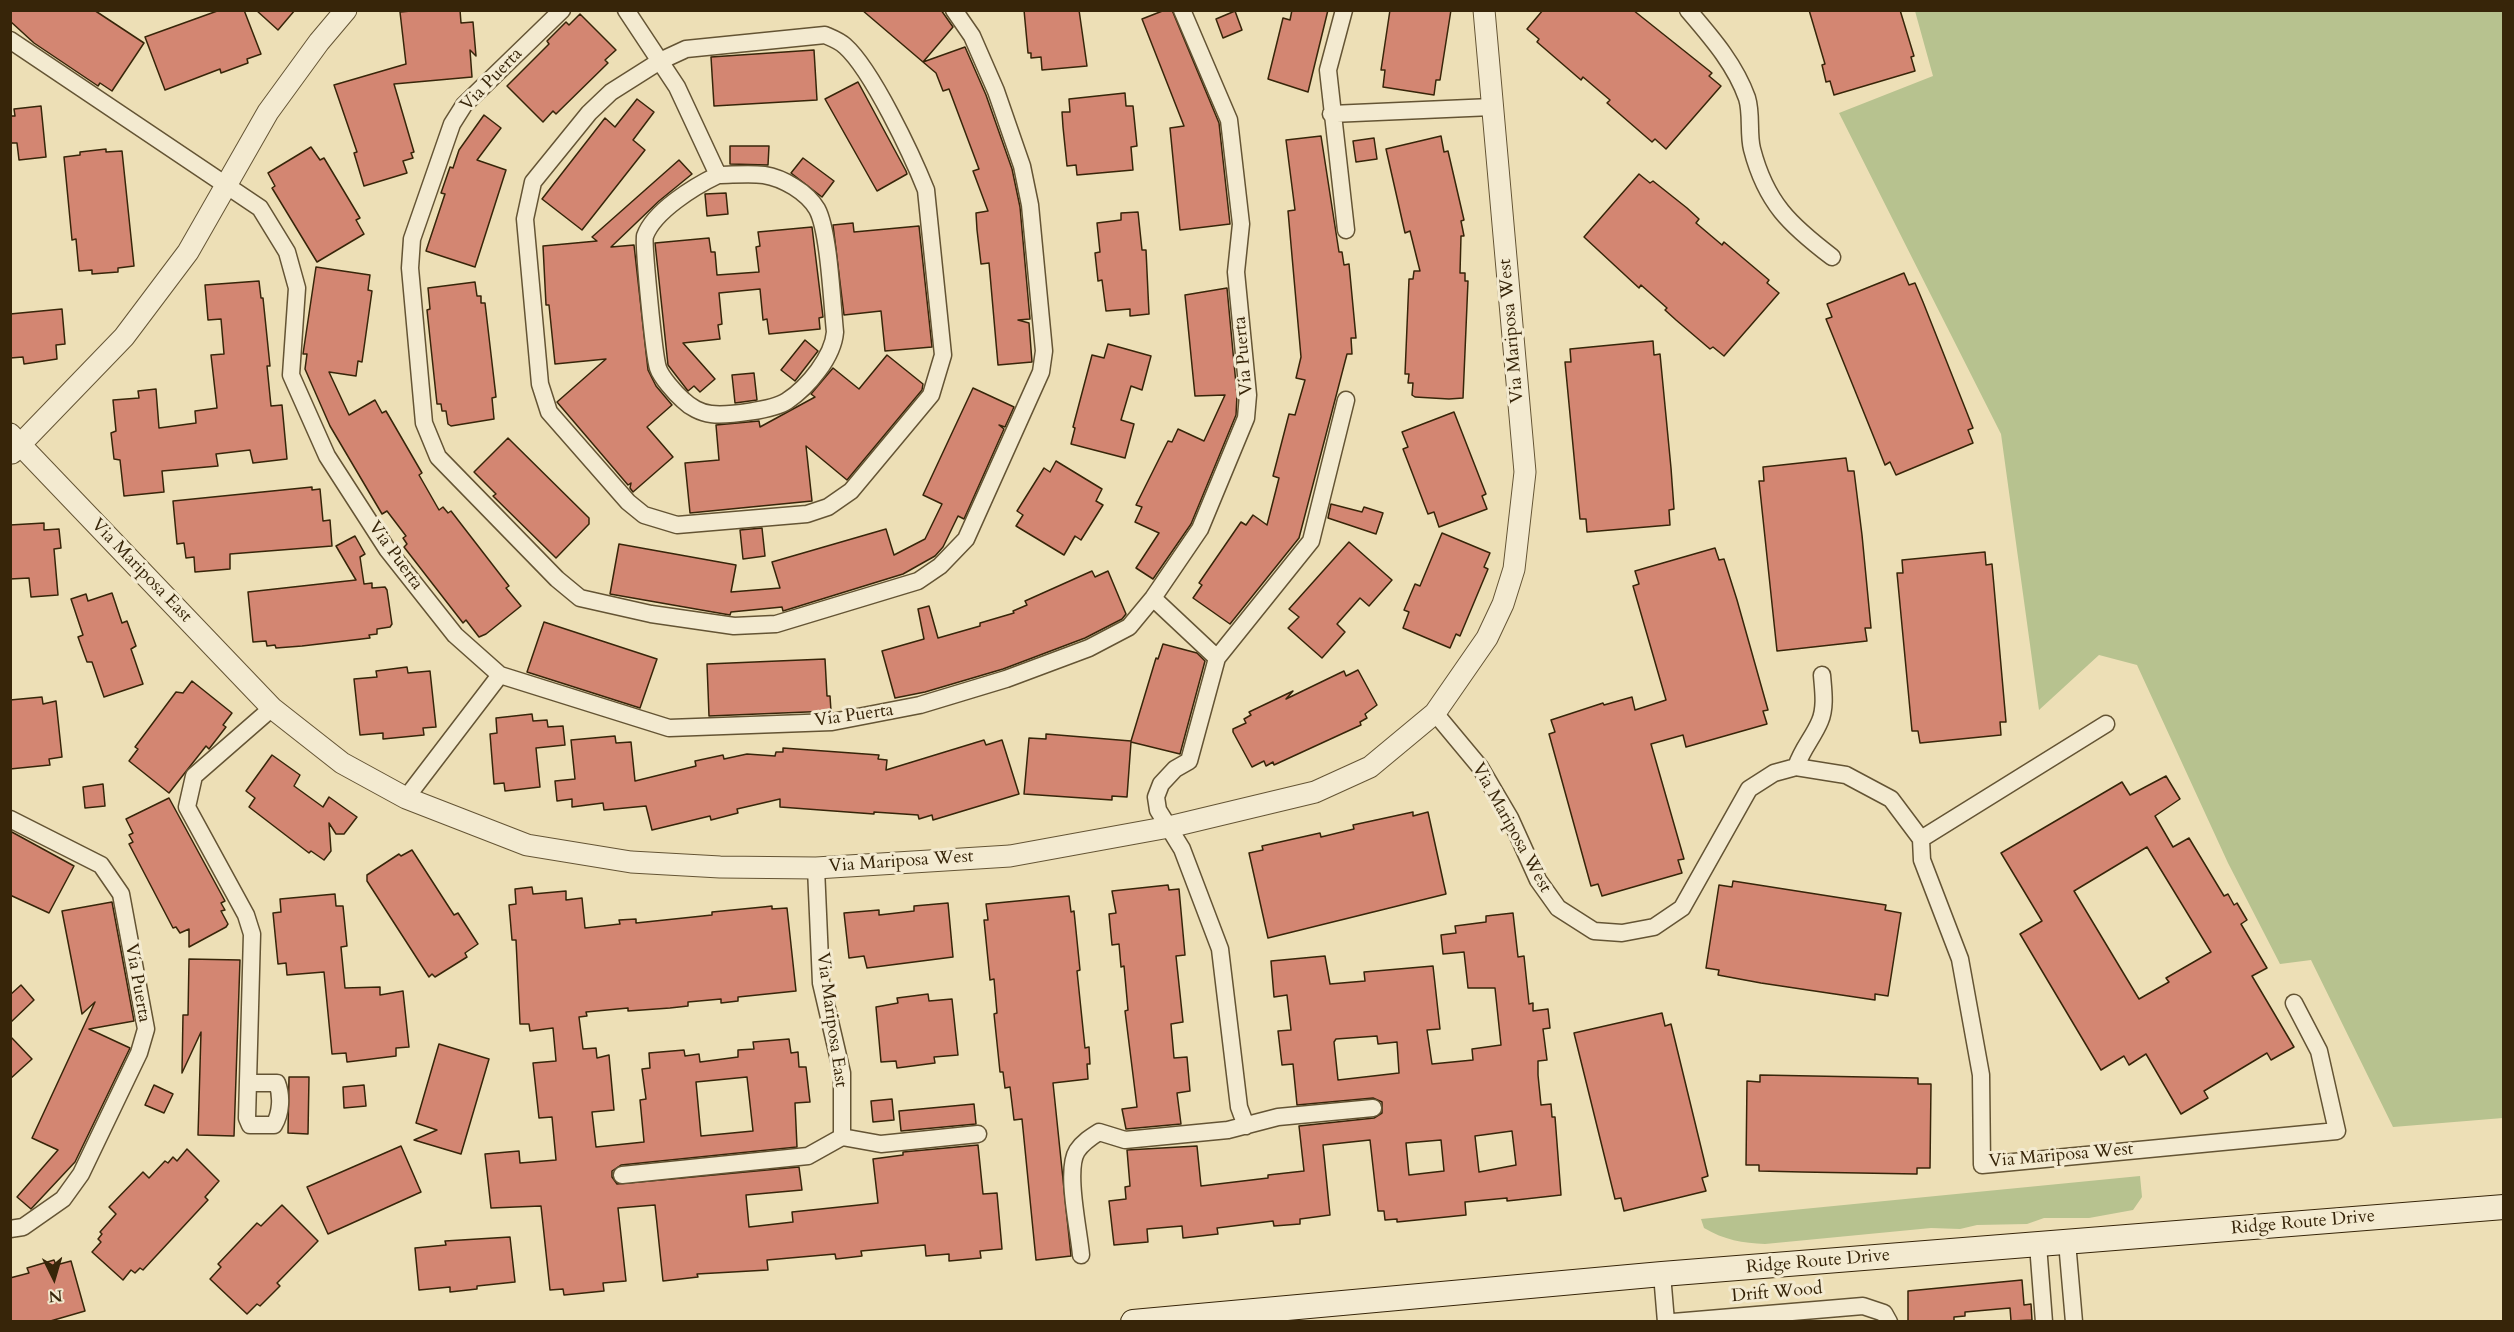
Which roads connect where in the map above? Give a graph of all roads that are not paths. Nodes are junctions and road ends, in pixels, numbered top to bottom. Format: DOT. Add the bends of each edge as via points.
graph roads {
  1 [pos="346,10"];
  2 [pos="562,10"];
  3 [pos="626,10"];
  4 [pos="954,10"];
  5 [pos="1182,10"];
  6 [pos="1344,10"];
  7 [pos="1484,10"];
  8 [pos="1688,10"];
  9 [pos="10,40"];
  10 [pos="660,61"];
  11 [pos="1492,107"];
  12 [pos="1332,114"];
  13 [pos="718,175"];
  14 [pos="225,184"];
  15 [pos="1347,231"];
  16 [pos="1832,257"];
  17 [pos="1346,400"];
  18 [pos="14,445"];
  19 [pos="1153,598"];
  20 [pos="1217,658"];
  21 [pos="500,675"];
  22 [pos="1822,675"];
  23 [pos="272,708"];
  24 [pos="1435,713"];
  25 [pos="2106,724"];
  26 [pos="1796,767"];
  27 [pos="406,798"];
  28 [pos="10,819"];
  29 [pos="1169,827"];
  30 [pos="1921,839"];
  31 [pos="631,862"];
  32 [pos="816,868"];
  33 [pos="2294,1003"];
  34 [pos="248,1083"];
  35 [pos="1373,1108"];
  36 [pos="1246,1126"];
  37 [pos="978,1134"];
  38 [pos="842,1137"];
  39 [pos="622,1175"];
  40 [pos="2504,1207"];
  41 [pos="10,1229"];
  42 [pos="2067,1242"];
  43 [pos="2037,1245"];
  44 [pos="1081,1255"];
  45 [pos="1662,1274"];
  46 [pos="1886,1317"];
  47 [pos="1133,1322"];
  48 [pos="1666,1322"];
  49 [pos="1673,1322"];
  50 [pos="2044,1322"];
  51 [pos="2074,1322"];
  1 -- 14 [label="street" via="268,112"];
  2 -- 4 [label="street, Via Puerta" via="464,105 452,124 412,239 410,268 424,423 438,457 556,579 580,598 651,614 734,626 776,624 918,581 940,566 966,540 1041,372 1044,351 1030,205 1022,166 996,91 972,36"];
  3 -- 10 [label="street"];
  5 -- 19 [label="street, Via Puerta" via="1229,120 1241,224 1236,272 1248,395 1246,418 1200,529"];
  6 -- 12 [label="street" via="1328,70"];
  7 -- 11 [label="street, Via Mariposa West"];
  8 -- 16 [label="street" via="1721,48 1748,99 1752,148 1768,195 1796,229"];
  9 -- 14 [label="street, Via Puerta"];
  10 -- 10 [label="street" via="686,49 825,35 843,44 859,60 926,190 943,355 931,395 851,491 828,507 807,514 677,525 644,515 549,412 540,384 525,219 533,182 611,92"];
  10 -- 13 [label="street" via="677,87"];
  11 -- 12 [label="street"];
  11 -- 24 [label="street, Via Mariposa West" via="1525,472 1521,525 1503,604 1487,638"];
  12 -- 15 [label="street"];
  13 -- 13 [label="street" via="695,186 657,218 645,237 658,369 682,400 711,414 770,408 785,402 828,356 835,332 823,229 810,198 764,175"];
  14 -- 18 [label="street" via="188,252 124,337"];
  14 -- 21 [label="street, Via Puerta" via="260,208 287,252 297,288 291,375 327,456 387,549 455,634"];
  17 -- 20 [label="street" via="1311,541"];
  18 -- 23 [label="street, Via Mariposa East"];
  19 -- 20 [label="street"];
  19 -- 21 [label="street, Via Puerta" via="1129,627 1089,648 920,705 832,722 669,728"];
  20 -- 29 [label="street" via="1189,761 1161,784 1156,797 1158,810"];
  21 -- 27 [label="street"];
  22 -- 26 [label="street" via="1820,721 1802,748"];
  23 -- 27 [label="street, Via Mariposa East" via="342,763"];
  23 -- 34 [label="street" via="194,776 187,799 252,934"];
  24 -- 26 [label="street, Via Mariposa West" via="1480,767 1510,818 1538,880 1558,908 1594,931 1622,933 1654,927 1682,908 1749,789 1774,773"];
  24 -- 29 [label="street, Via Mariposa West" via="1370,767 1315,792"];
  25 -- 30 [label="street"];
  26 -- 30 [label="street, Via Mariposa West" via="1846,775 1891,799"];
  27 -- 31 [label="street, Via Mariposa East" via="527,845"];
  28 -- 41 [label="street, Via Puerta" via="101,865 121,894 146,1029 139,1053 81,1174 63,1199 23,1227"];
  29 -- 32 [label="street, Via Mariposa West" via="1010,856"];
  29 -- 36 [label="street" via="1182,849 1220,949 1239,1107"];
  30 -- 33 [label="street, Via Mariposa West" via="1922,860 1960,959 1981,1075 1982,1166 2337,1131 2319,1051"];
  31 -- 32 [label="street, Via Mariposa West"];
  32 -- 38 [label="street, Via Mariposa East" via="821,983 842,1073"];
  35 -- 36 [label="street" via="1278,1117"];
  36 -- 44 [label="street" via="1125,1140 1099,1132 1087,1140 1072,1167"];
  37 -- 38 [label="street" via="880,1144"];
  38 -- 39 [label="street" via="808,1156"];
  40 -- 42 [label="main road, Ridge Route Drive"];
  42 -- 43 [label="main road, Ridge Route Drive"];
  42 -- 51 [label="street"];
  43 -- 45 [label="main road, Ridge Route Drive"];
  43 -- 50 [label="street"];
  45 -- 47 [label="main road, Ridge Route Drive"];
  45 -- 48 [label="street"];
  46 -- 49 [label="street, Drift Wood" via="1863,1306"];
}
